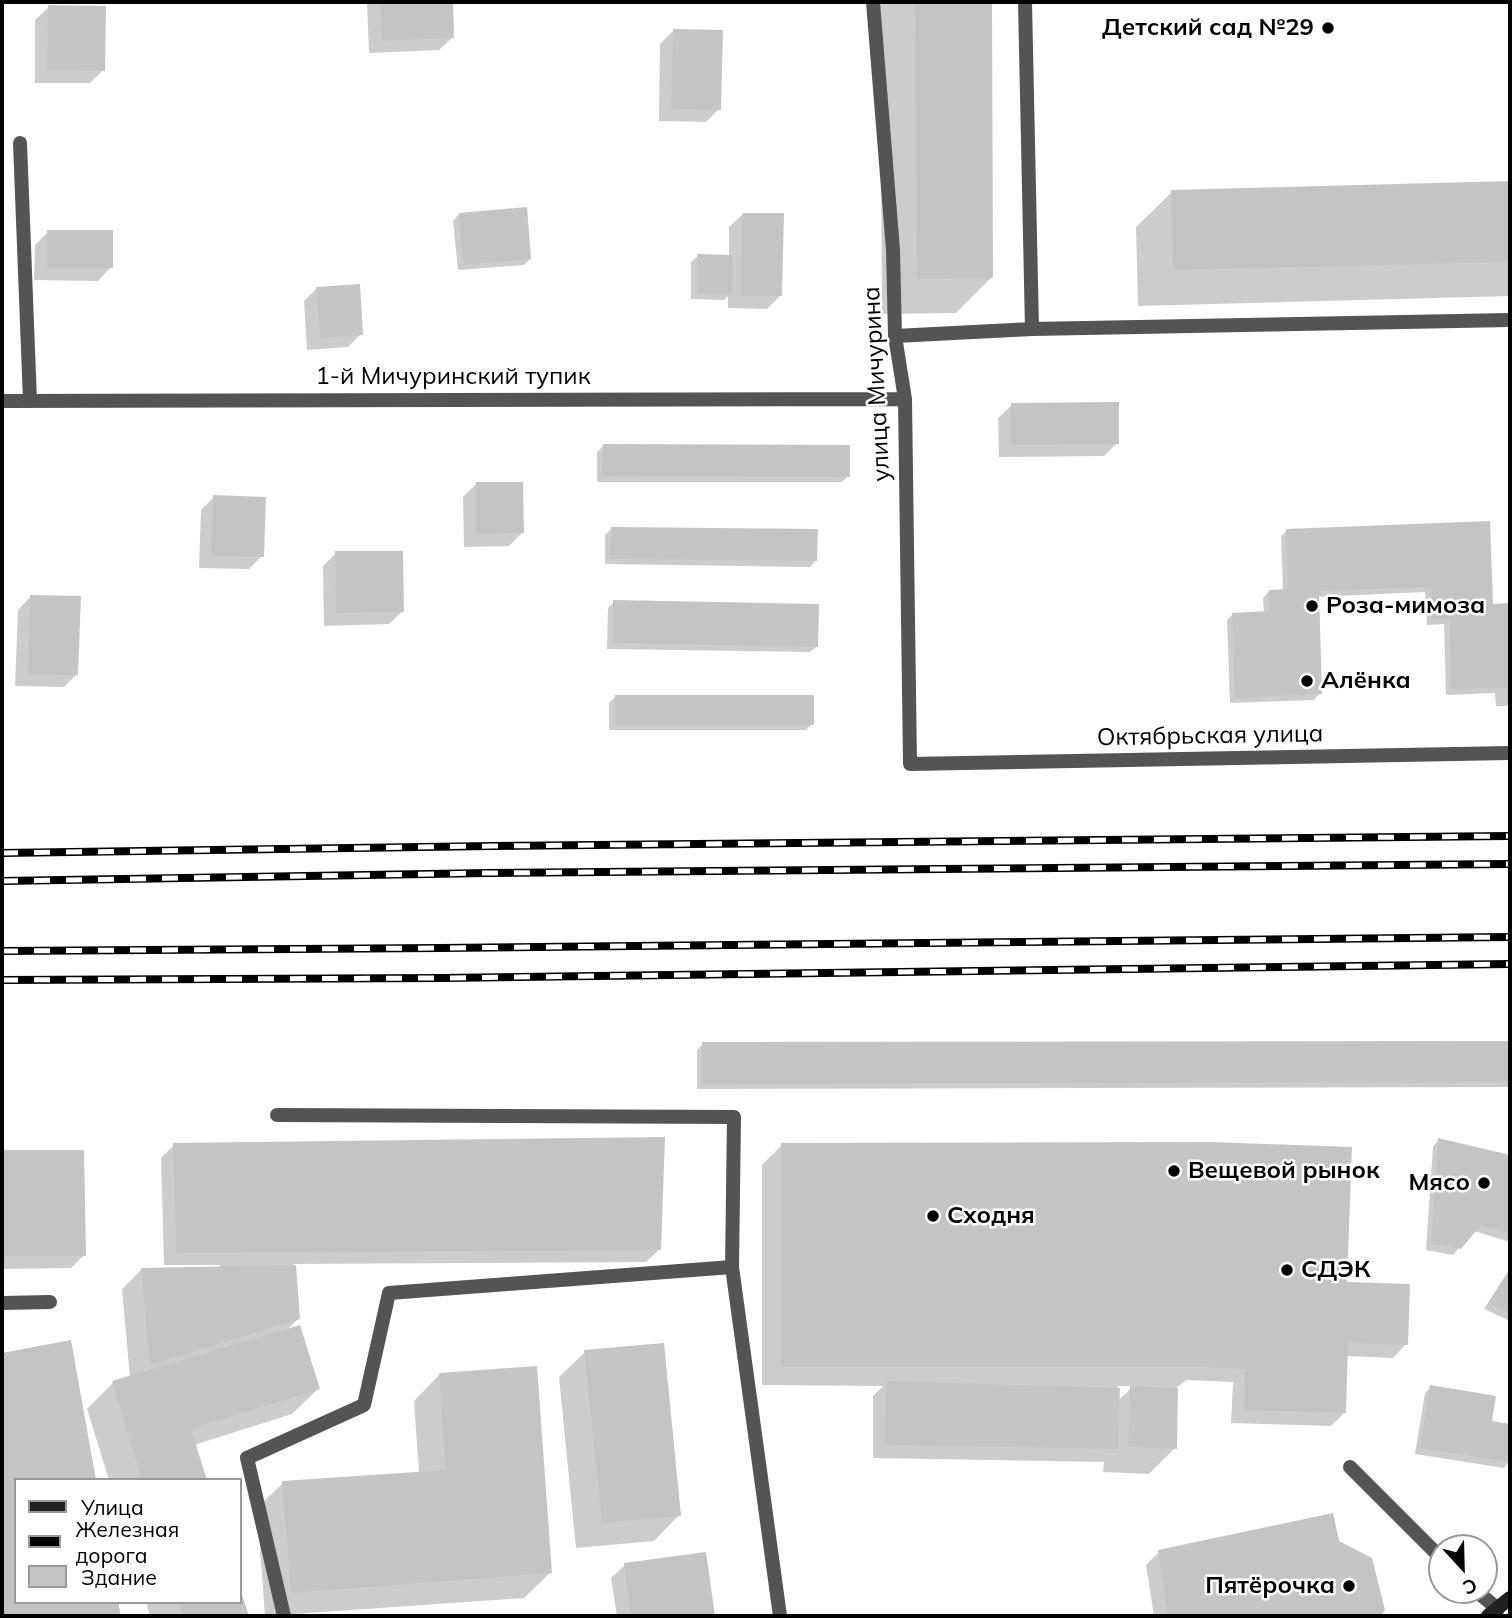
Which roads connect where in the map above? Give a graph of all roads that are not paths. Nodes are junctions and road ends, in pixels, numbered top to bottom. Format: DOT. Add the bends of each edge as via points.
graph roads {
  1 [pos="873,2"];
  2 [pos="1025,2"];
  3 [pos="20,143"];
  4 [pos="1510,320"];
  5 [pos="1032,329"];
  6 [pos="895,336"];
  7 [pos="905,399"];
  8 [pos="2,401"];
  9 [pos="30,401"];
  10 [pos="1510,753"];
  11 [pos="910,764"];
  12 [pos="277,1115"];
  13 [pos="732,1267"];
  14 [pos="50,1302"];
  15 [pos="2,1303"];
  16 [pos="1350,1467"];
  17 [pos="1428,1545"];
  18 [pos="1510,1598"];
  19 [pos="1493,1612"];
  20 [pos="284,1616"];
  21 [pos="780,1616"];
  1 -- 6 [label="street, улица Мичурина" via="893,250"];
  2 -- 5 [label="street"];
  3 -- 9 [label="street"];
  4 -- 5 [label="street"];
  5 -- 6 [label="street"];
  6 -- 7 [label="street, улица Мичурина"];
  7 -- 9 [label="street, 1-й Мичуринский тупик"];
  7 -- 11 [label="street, улица Мичурина"];
  8 -- 9 [label="street, 1-й Мичуринский тупик"];
  10 -- 11 [label="street, Октябрьская улица"];
  12 -- 13 [label="street" via="734,1117"];
  13 -- 20 [label="street" via="389,1293 364,1405 247,1458"];
  13 -- 21 [label="street"];
  14 -- 15 [label="street"];
  16 -- 17 [label="street"];
  18 -- 19 [label="street"];
}
